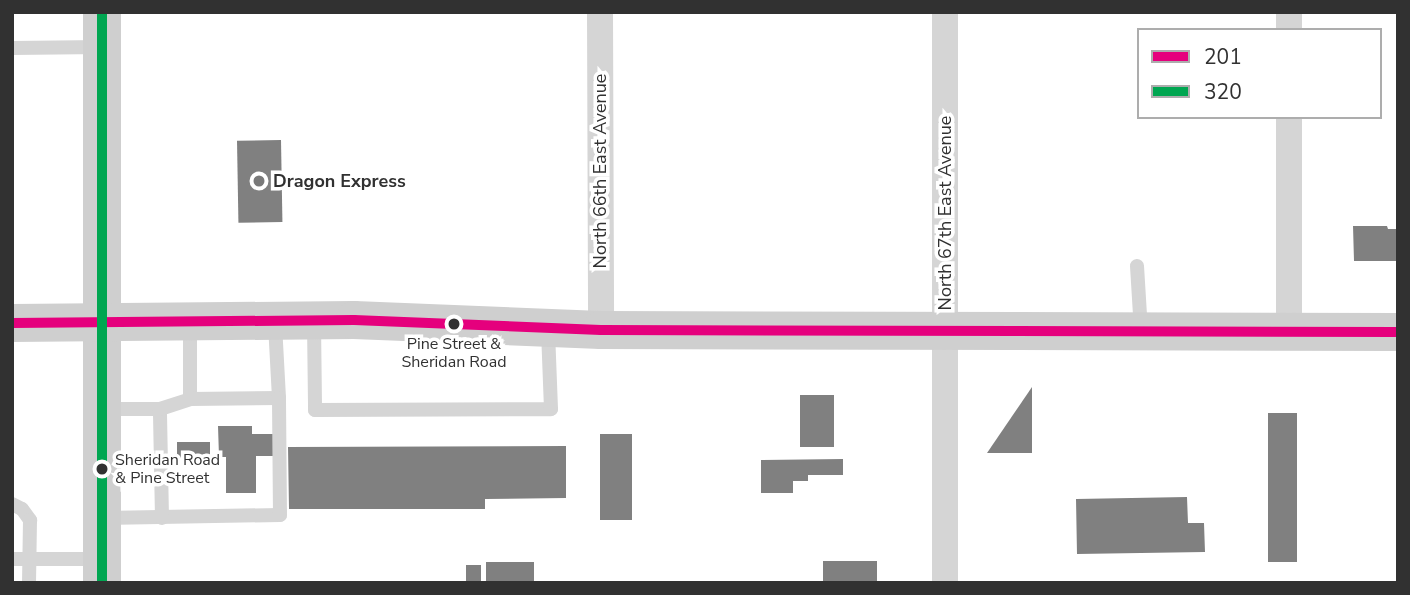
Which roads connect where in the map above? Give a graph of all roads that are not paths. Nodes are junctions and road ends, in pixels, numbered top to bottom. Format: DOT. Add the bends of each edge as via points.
graph roads {
  1 [pos="600,12"];
  2 [pos="945,12"];
  3 [pos="102,30"];
  4 [pos="12,48"];
  5 [pos="1289,119"];
  6 [pos="1137,266"];
  7 [pos="190,320"];
  8 [pos="275,320"];
  9 [pos="314,320"];
  10 [pos="101,321"];
  11 [pos="12,323"];
  12 [pos="548,328"];
  13 [pos="601,330"];
  14 [pos="945,330"];
  15 [pos="1141,331"];
  16 [pos="1289,331"];
  17 [pos="1398,331"];
  18 [pos="279,398"];
  19 [pos="190,399"];
  20 [pos="160,408"];
  21 [pos="102,409"];
  22 [pos="12,504"];
  23 [pos="103,518"];
  24 [pos="162,518"];
  25 [pos="12,559"];
  26 [pos="29,559"];
  27 [pos="102,571"];
  28 [pos="29,583"];
  29 [pos="945,583"];
  1 -- 13 [label="street, North 66th East Avenue"];
  2 -- 14 [label="street, North 67th East Avenue"];
  3 -- 4 [label="lane"];
  3 -- 10 [label="street"];
  5 -- 16 [label="street"];
  6 -- 15 [label="lane"];
  7 -- 8 [label="street"];
  7 -- 10 [label="street"];
  7 -- 19 [label="lane"];
  8 -- 9 [label="street"];
  8 -- 18 [label="lane"];
  9 -- 12 [label="street"];
  9 -- 12 [label="lane" via="315,410 551,409"];
  10 -- 11 [label="street"];
  10 -- 21 [label="street"];
  12 -- 13 [label="street"];
  13 -- 14 [label="street"];
  14 -- 15 [label="street"];
  14 -- 29 [label="street, North 67th East Avenue"];
  15 -- 16 [label="street"];
  16 -- 17 [label="street"];
  18 -- 19 [label="lane"];
  18 -- 24 [label="lane" via="280,515"];
  19 -- 20 [label="lane"];
  20 -- 21 [label="lane"];
  20 -- 24 [label="lane"];
  21 -- 23 [label="street"];
  22 -- 26 [label="lane" via="30,520"];
  23 -- 24 [label="lane"];
  23 -- 27 [label="street"];
  25 -- 26 [label="lane"];
  26 -- 27 [label="lane"];
  26 -- 28 [label="lane"];
}
